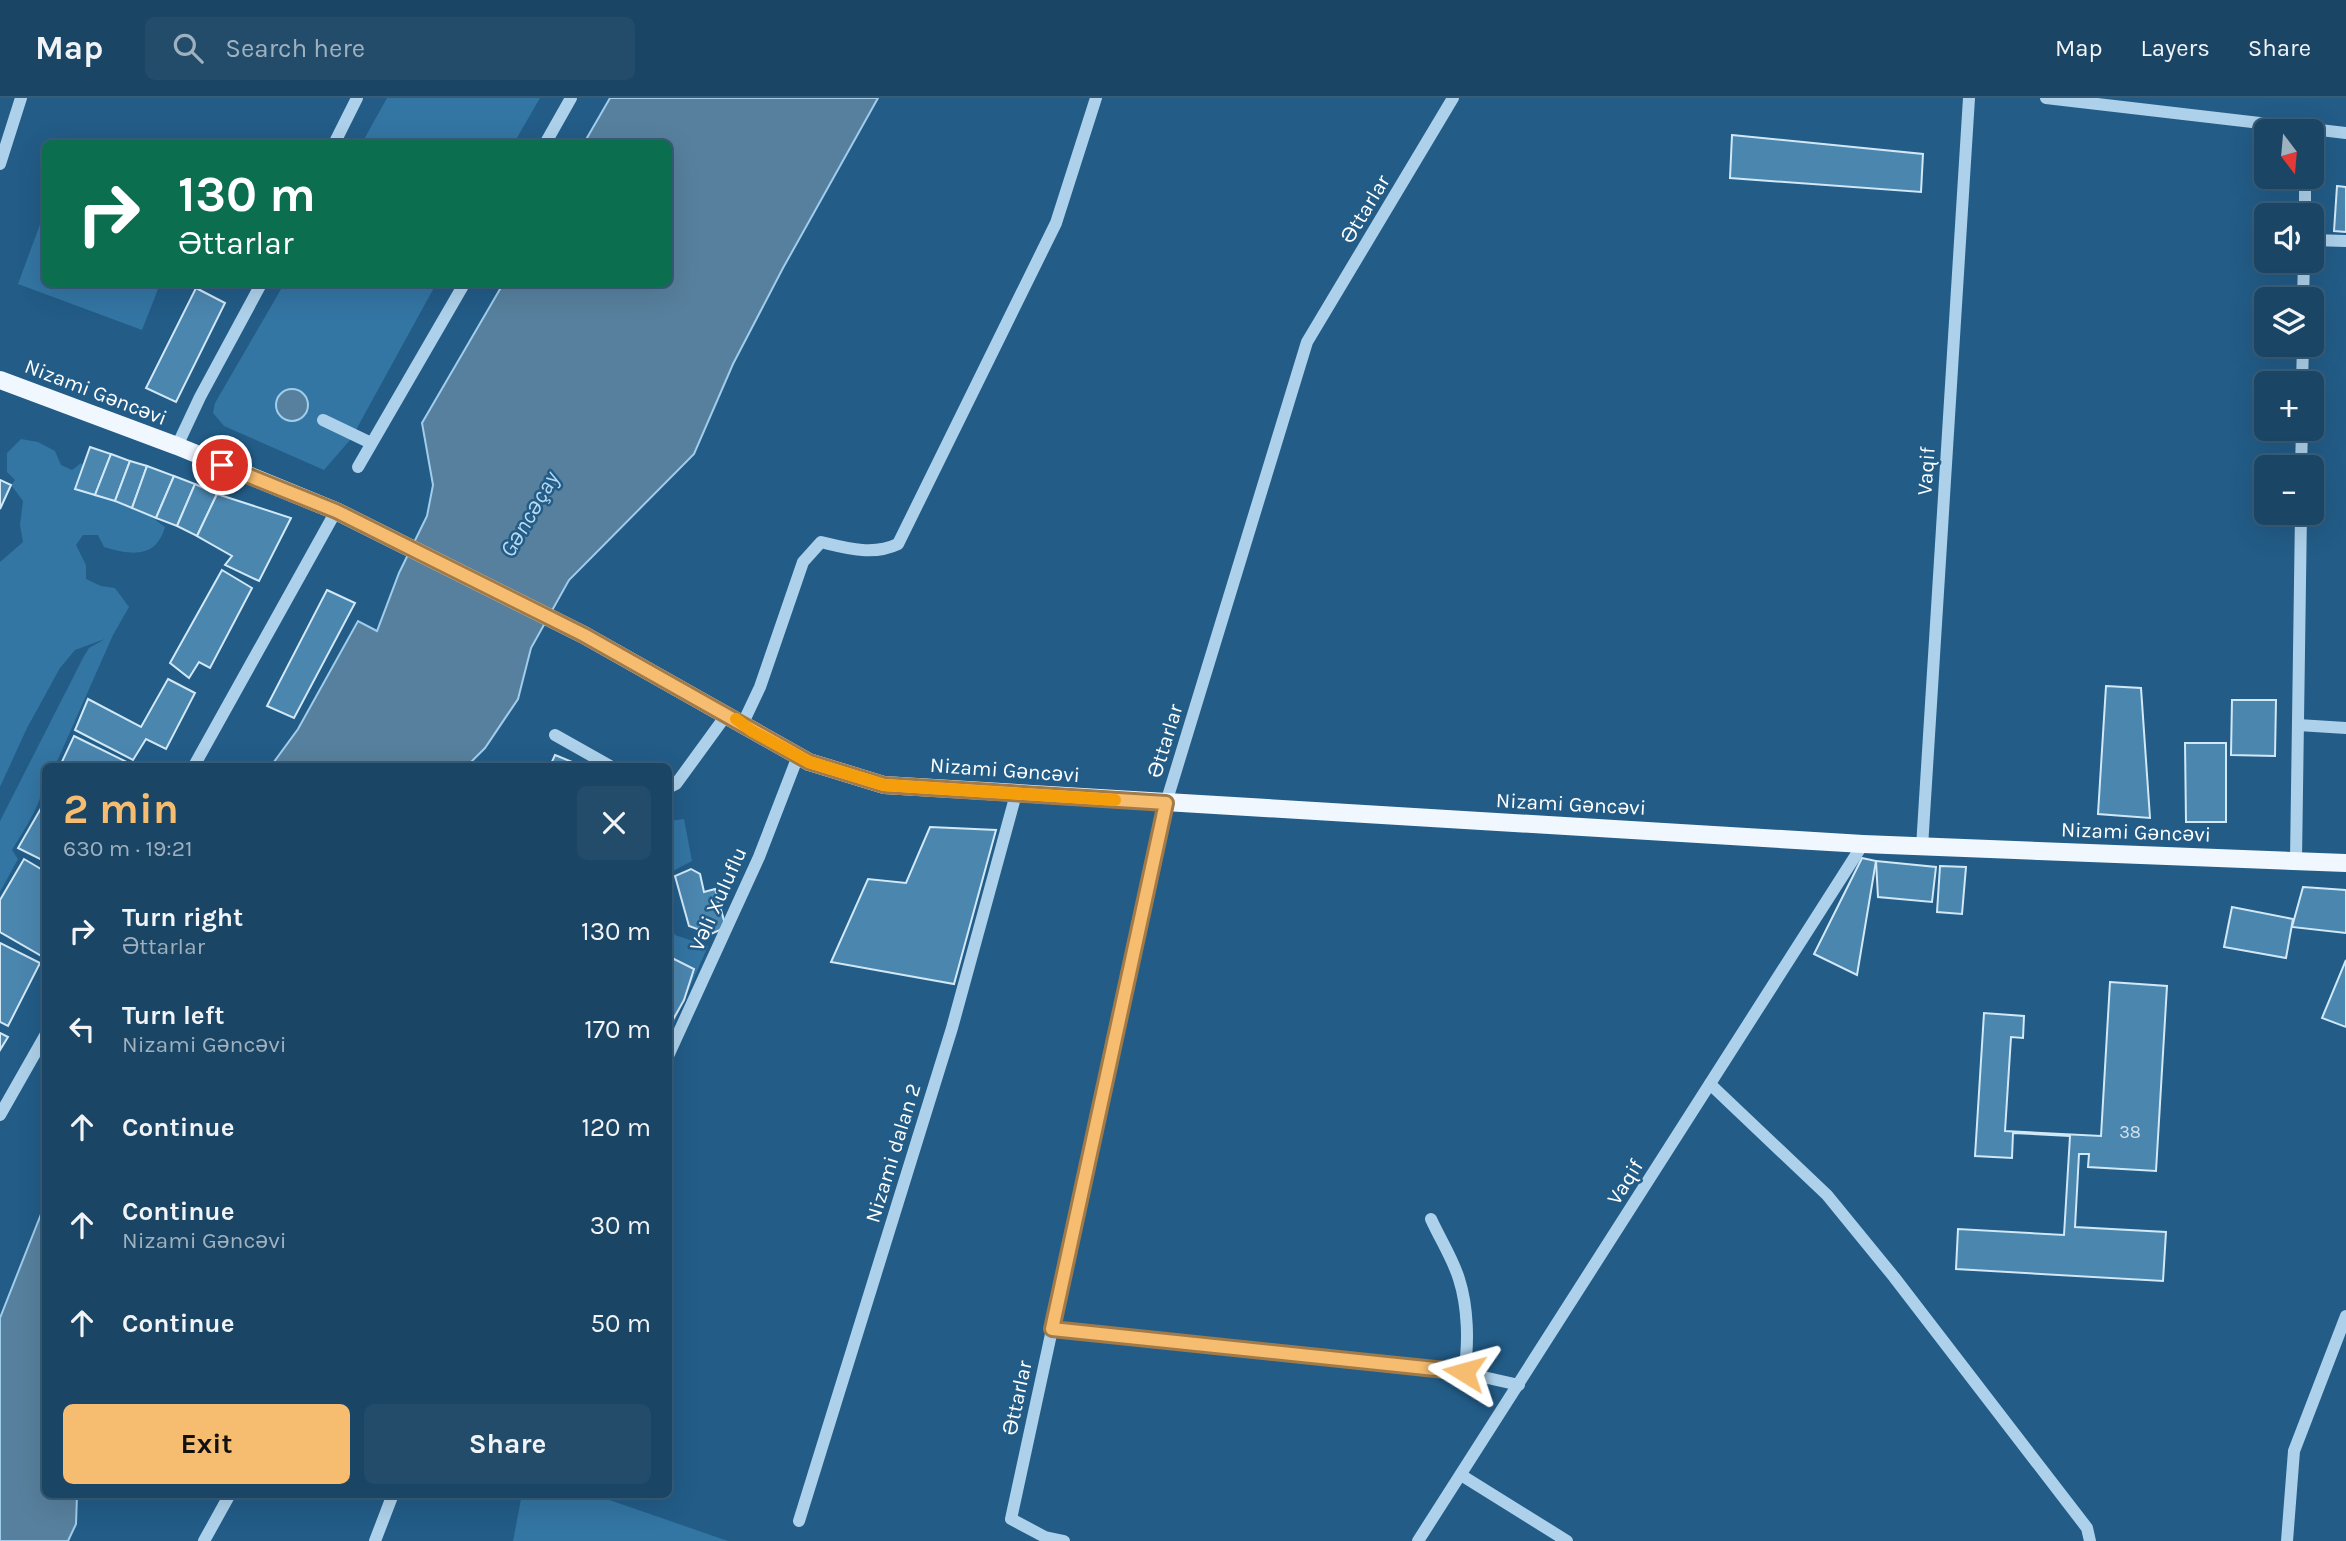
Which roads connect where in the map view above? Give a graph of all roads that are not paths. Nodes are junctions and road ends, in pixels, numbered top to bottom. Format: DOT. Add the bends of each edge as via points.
graph roads {
  1 [pos="21,98"];
  2 [pos="357,98"];
  3 [pos="571,98"];
  4 [pos="1096,98"];
  5 [pos="1453,98"];
  6 [pos="1969,98"];
  7 [pos="2046,98"];
  8 [pos="2254,124"];
  9 [pos="2324,131"];
  10 [pos="2346,133"];
  11 [pos="336,140"];
  12 [pos="547,140"];
  13 [pos="1,156"];
  14 [pos="2324,240"];
  15 [pos="2346,241"];
  16 [pos="259,287"];
  17 [pos="462,287"];
  18 [pos="0,380"];
  19 [pos="323,420"];
  20 [pos="371,443"];
  21 [pos="177,446"];
  22 [pos="358,467"];
  23 [pos="336,511"];
  24 [pos="2301,525"];
  25 [pos="727,714"];
  26 [pos="743,723"];
  27 [pos="2298,725"];
  28 [pos="2346,728"];
  29 [pos="555,735"];
  30 [pos="798,756"];
  31 [pos="196,763"];
  32 [pos="605,763"];
  33 [pos="672,786"];
  34 [pos="1016,794"];
  35 [pos="1166,803"];
  36 [pos="1863,844"];
  37 [pos="1922,847"];
  38 [pos="2296,860"];
  39 [pos="2346,863"];
  40 [pos="42,1041"];
  41 [pos="672,1047"];
  42 [pos="1710,1084"];
  43 [pos="0,1115"];
  44 [pos="1431,1219"];
  45 [pos="2346,1316"];
  46 [pos="1052,1329"];
  47 [pos="1464,1372"];
  48 [pos="1519,1385"];
  49 [pos="1461,1475"];
  50 [pos="228,1498"];
  51 [pos="391,1498"];
  52 [pos="799,1521"];
  53 [pos="204,1541"];
  54 [pos="374,1541"];
  55 [pos="1064,1541"];
  56 [pos="1418,1541"];
  57 [pos="1567,1541"];
  58 [pos="2090,1541"];
  59 [pos="2287,1541"];
  1 -- 13 [label="street"];
  2 -- 11 [label="street"];
  3 -- 12 [label="street"];
  4 -- 26 [label="street" via="1056,223 898,544 886,550 853,550 821,542 803,562"];
  5 -- 35 [label="street, Əttarlar" via="1307,342"];
  6 -- 37 [label="street, Vaqif"];
  7 -- 8 [label="street"];
  9 -- 10 [label="street"];
  14 -- 15 [label="street"];
  16 -- 21 [label="street"];
  17 -- 20 [label="street"];
  18 -- 21 [label="main road, Nizami Gəncəvi"];
  19 -- 20 [label="street"];
  20 -- 22 [label="street"];
  21 -- 23 [label="main road, Nizami Gəncəvi"];
  23 -- 25 [label="main road, Nizami Gəncəvi" via="584,635"];
  23 -- 31 [label="street"];
  24 -- 27 [label="street"];
  25 -- 26 [label="main road, Nizami Gəncəvi"];
  25 -- 33 [label="street"];
  26 -- 30 [label="main road, Nizami Gəncəvi"];
  27 -- 28 [label="street"];
  27 -- 38 [label="street"];
  29 -- 32 [label="street"];
  30 -- 34 [label="main road, Nizami Gəncəvi" via="884,785"];
  30 -- 41 [label="street, Vəli Xuluflu" via="759,857"];
  34 -- 35 [label="main road, Nizami Gəncəvi"];
  34 -- 52 [label="street, Nizami dalan 2" via="952,1028"];
  35 -- 36 [label="main road, Nizami Gəncəvi"];
  35 -- 46 [label="street, Əttarlar"];
  36 -- 37 [label="main road, Nizami Gəncəvi"];
  36 -- 42 [label="street, Vaqif"];
  37 -- 38 [label="main road, Nizami Gəncəvi"];
  38 -- 39 [label="main road, Nizami Gəncəvi"];
  40 -- 43 [label="street"];
  42 -- 48 [label="street, Vaqif"];
  42 -- 58 [label="street" via="1827,1195 2087,1528"];
  44 -- 47 [label="street" via="1464,1297"];
  45 -- 59 [label="street" via="2294,1451"];
  46 -- 47 [label="street"];
  46 -- 55 [label="street, Əttarlar" via="1010,1519"];
  47 -- 48 [label="street"];
  48 -- 49 [label="street, Vaqif"];
  49 -- 56 [label="street, Vaqif"];
  49 -- 57 [label="street"];
  50 -- 53 [label="street"];
  51 -- 54 [label="street"];
}
